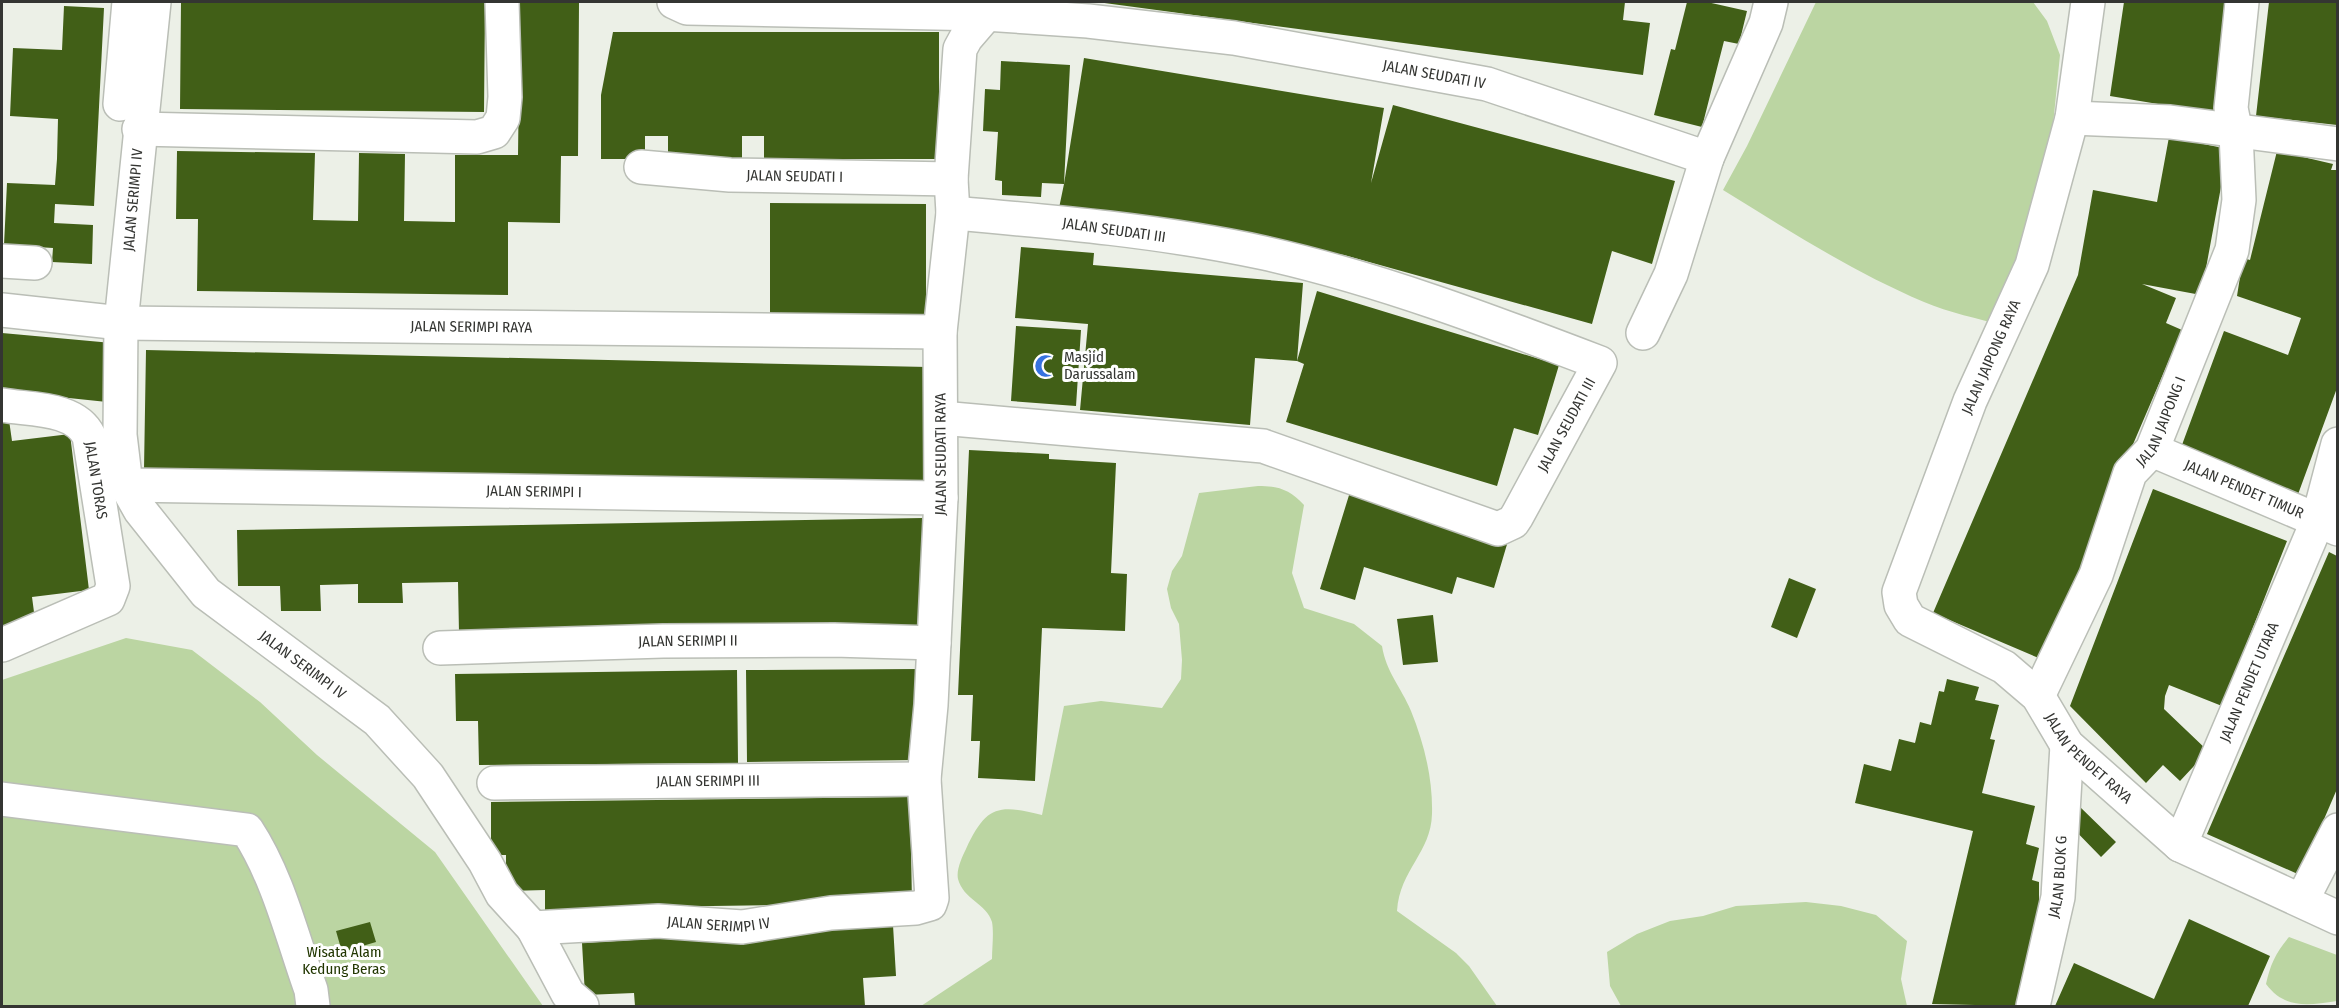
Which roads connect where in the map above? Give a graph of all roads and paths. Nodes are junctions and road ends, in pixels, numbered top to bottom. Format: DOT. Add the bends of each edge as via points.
graph roads {
  1 [pos="129,2"];
  2 [pos="154,2"];
  3 [pos="502,2"];
  4 [pos="1771,2"];
  5 [pos="2088,2"];
  6 [pos="2242,2"];
  7 [pos="676,4"];
  8 [pos="818,7"];
  9 [pos="991,8"];
  10 [pos="2072,118"];
  11 [pos="139,129"];
  12 [pos="2236,133"];
  13 [pos="2337,144"];
  14 [pos="1707,158"];
  15 [pos="641,167"];
  16 [pos="951,179"];
  17 [pos="953,213"];
  18 [pos="2,261"];
  19 [pos="35,263"];
  20 [pos="2,310"];
  21 [pos="111,322"];
  22 [pos="940,332"];
  23 [pos="1643,333"];
  24 [pos="2,405"];
  25 [pos="941,418"];
  26 [pos="2337,444"];
  27 [pos="2152,450"];
  28 [pos="126,485"];
  29 [pos="941,498"];
  30 [pos="2328,525"];
  31 [pos="1899,592"];
  32 [pos="934,643"];
  33 [pos="2,645"];
  34 [pos="440,648"];
  35 [pos="2038,696"];
  36 [pos="2067,746"];
  37 [pos="924,779"];
  38 [pos="494,783"];
  39 [pos="2,799"];
  40 [pos="2337,830"];
  41 [pos="2180,845"];
  42 [pos="2302,900"];
  43 [pos="916,909"];
  44 [pos="2337,918"];
  45 [pos="533,928"];
  46 [pos="313,1006"];
  47 [pos="582,1006"];
  48 [pos="2033,1006"];
  1 -- 21 [label="street, JALAN SERIMPI IV"];
  2 -- 11 [label="street, JALAN SERIMPI IV"];
  3 -- 11 [label="street" via="505,97 503,118 494,132 477,137"];
  4 -- 14 [label="street"];
  5 -- 10 [label="street, JALAN JAIPONG RAYA"];
  6 -- 12 [label="street, JALAN JAIPONG I" via="2231,108"];
  7 -- 8 [label="street, JALAN SEUDATI IV"];
  8 -- 9 [label="street, JALAN SEUDATI IV"];
  9 -- 14 [label="street, JALAN SEUDATI IV" via="1234,38 1487,84"];
  9 -- 16 [label="street, JALAN SEUDATI RAYA" via="960,49"];
  10 -- 12 [label="street" via="2170,122"];
  10 -- 31 [label="street, JALAN JAIPONG RAYA" via="2032,265 1970,401"];
  11 -- 21 [label="street, JALAN SERIMPI IV"];
  12 -- 13 [label="street"];
  12 -- 27 [label="street, JALAN JAIPONG I" via="2239,200 2232,250"];
  14 -- 23 [label="street" via="1671,274"];
  15 -- 16 [label="street, JALAN SEUDATI I" via="730,175"];
  16 -- 17 [label="street, JALAN SEUDATI RAYA"];
  17 -- 22 [label="street, JALAN SEUDATI RAYA"];
  17 -- 25 [label="street, JALAN SEUDATI III" via="1087,224 1264,253 1441,302 1600,363 1517,516 1498,529 1263,446"];
  18 -- 19 [label="street"];
  20 -- 21 [label="street, JALAN SERIMPI RAYA"];
  21 -- 22 [label="street, JALAN SERIMPI RAYA"];
  21 -- 28 [label="street, JALAN SERIMPI IV"];
  22 -- 25 [label="street, JALAN SEUDATI RAYA"];
  24 -- 33 [label="street, JALAN TORAS" via="70,416 84,425 113,586 108,599"];
  25 -- 29 [label="street, JALAN SEUDATI RAYA"];
  26 -- 30 [label="street, JALAN PENDET UTARA"];
  27 -- 30 [label="street, JALAN PENDET TIMUR"];
  27 -- 35 [label="street, JALAN JAIPONG I" via="2130,473 2096,575"];
  28 -- 29 [label="street, JALAN SERIMPI I"];
  28 -- 45 [label="street, JALAN SERIMPI IV" via="140,510 206,593 377,720 428,776 502,894"];
  29 -- 32 [label="street, JALAN SEUDATI RAYA"];
  30 -- 41 [label="street, JALAN PENDET UTARA"];
  31 -- 35 [label="street, JALAN PENDET RAYA" via="1910,620 2004,667"];
  32 -- 34 [label="street, JALAN SERIMPI II" via="675,641"];
  32 -- 37 [label="street, JALAN SEUDATI RAYA"];
  35 -- 36 [label="street, JALAN PENDET RAYA"];
  36 -- 41 [label="street, JALAN PENDET RAYA"];
  36 -- 48 [label="street, JALAN BLOK G" via="2058,897"];
  37 -- 38 [label="street, JALAN SERIMPI III"];
  37 -- 43 [label="street, JALAN SEUDATI RAYA" via="932,898 930,904"];
  39 -- 46 [label="street" via="248,830 271,875"];
  40 -- 42 [label="street"];
  41 -- 42 [label="street, JALAN PENDET RAYA"];
  42 -- 44 [label="street, JALAN PENDET RAYA"];
  43 -- 45 [label="street, JALAN SERIMPI IV" via="831,913 742,927 658,921"];
  45 -- 47 [label="street" via="568,994"];
}
